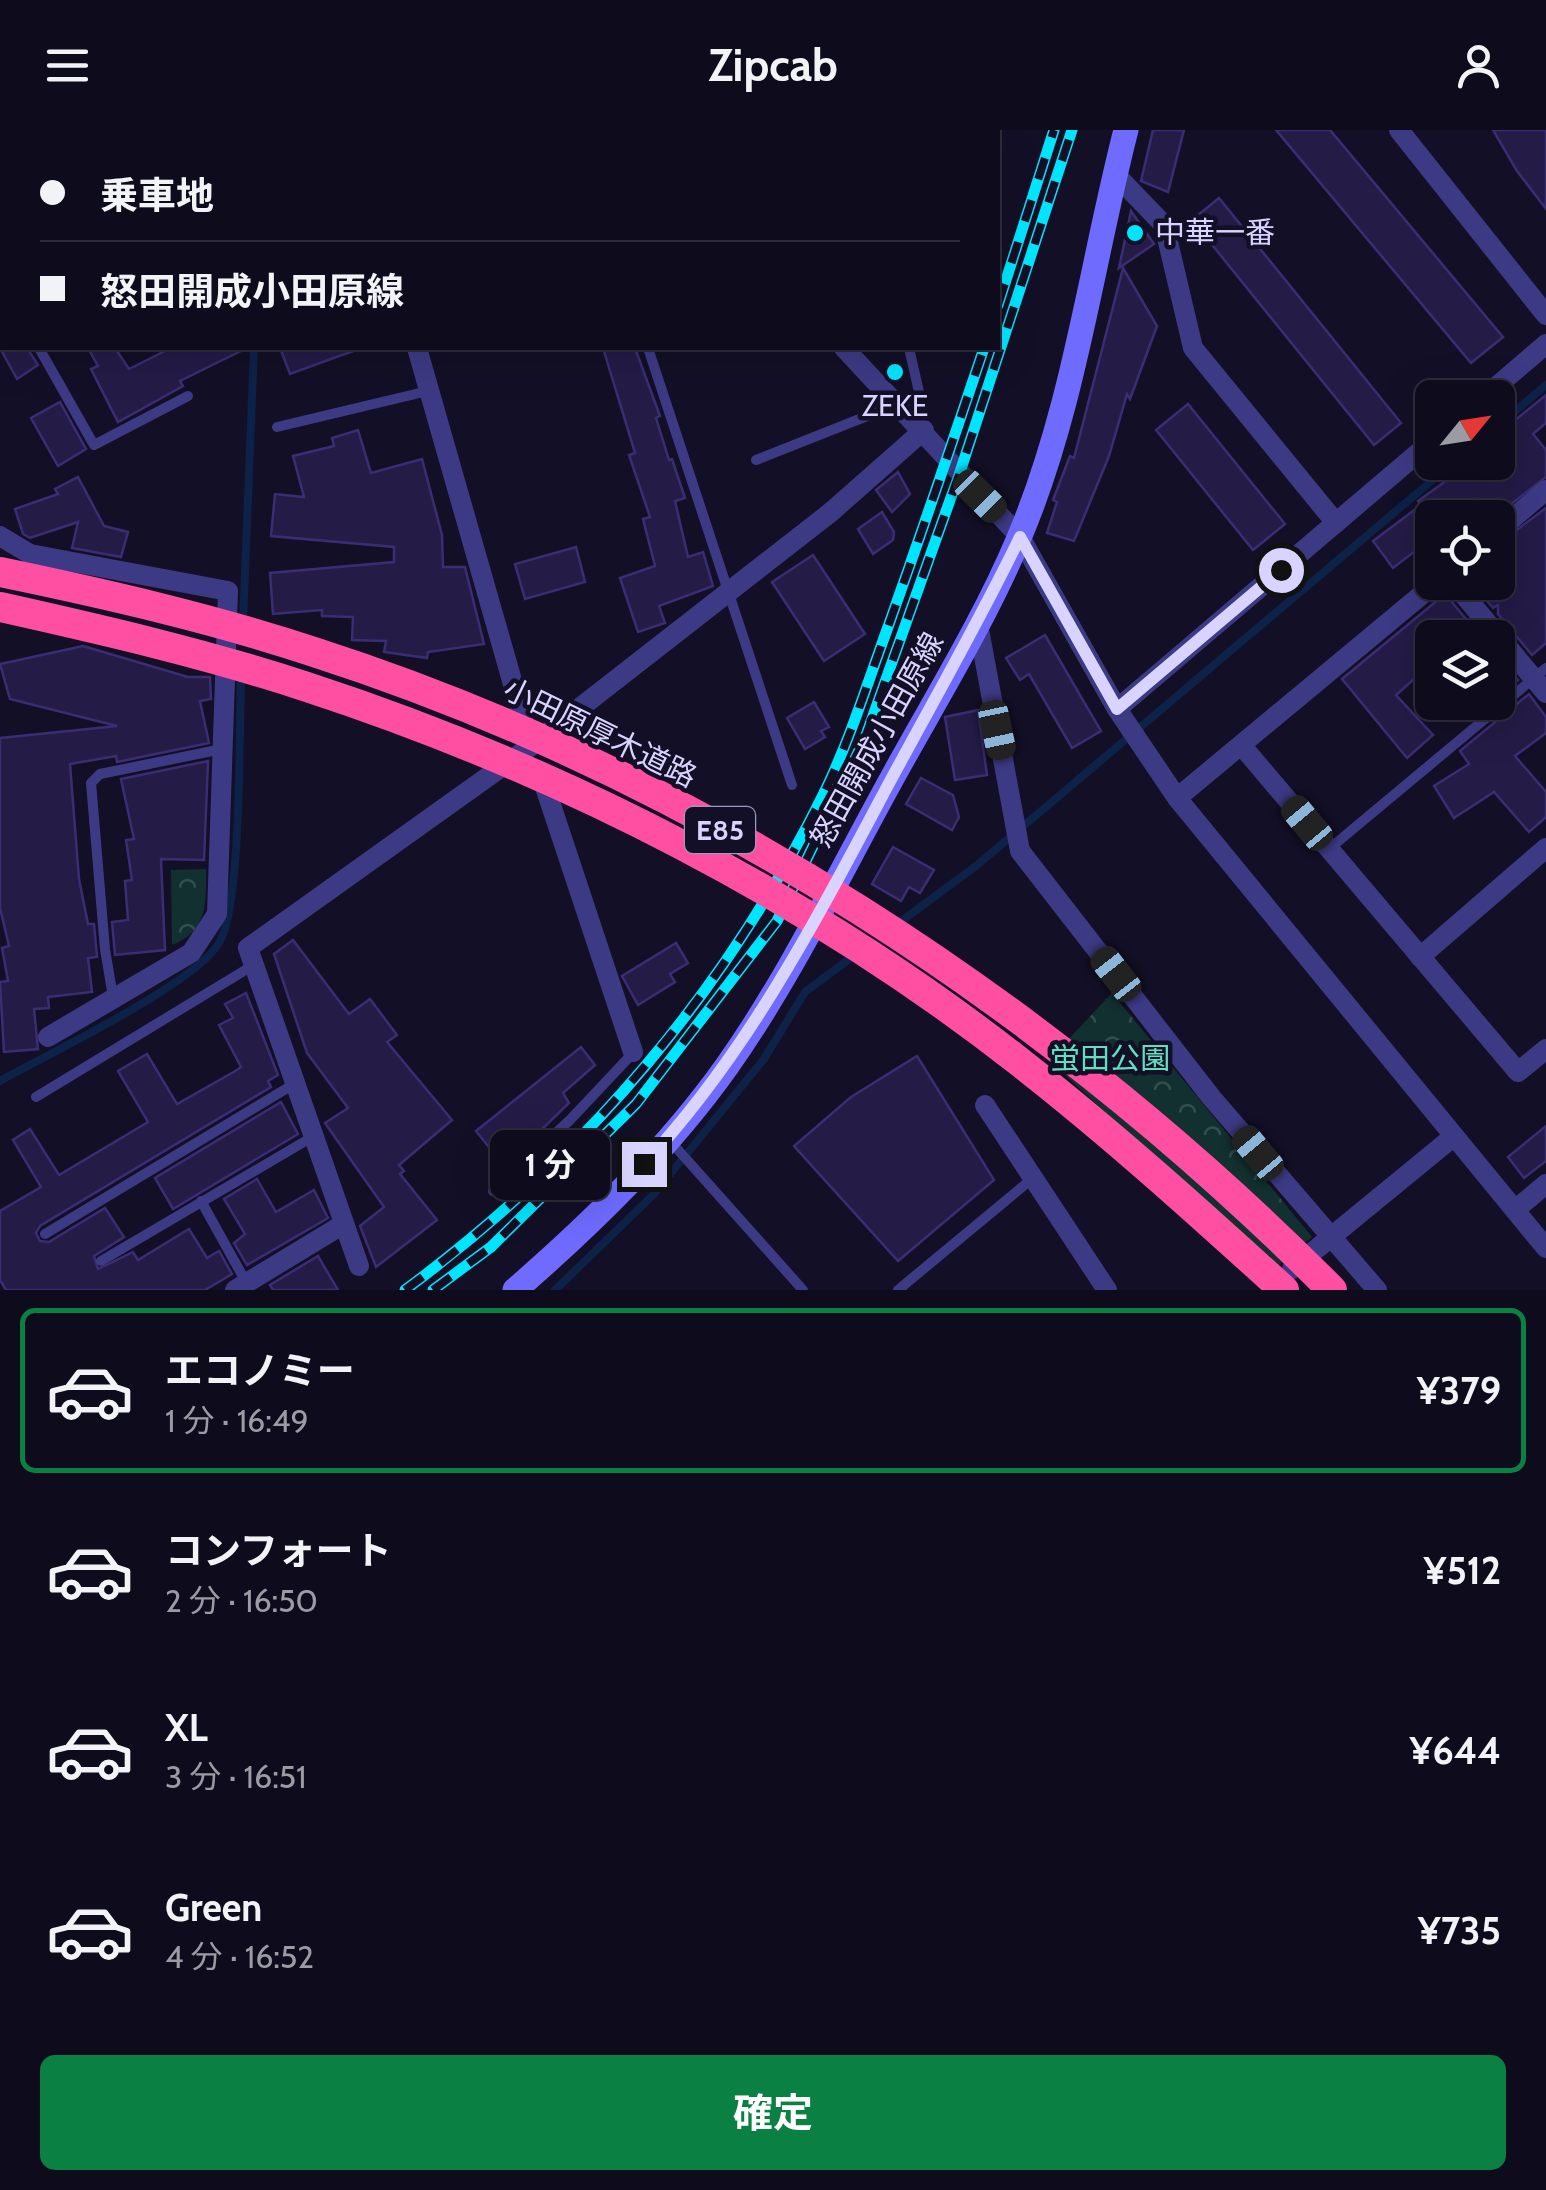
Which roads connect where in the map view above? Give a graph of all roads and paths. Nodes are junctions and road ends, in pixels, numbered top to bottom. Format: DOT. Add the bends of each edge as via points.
graph roads {
  1 [pos="1126,130"];
  2 [pos="1398,130"];
  3 [pos="1115,174"];
  4 [pos="1540,291"];
  5 [pos="1546,315"];
  6 [pos="1546,344"];
  7 [pos="40,350"];
  8 [pos="418,350"];
  9 [pos="649,350"];
  10 [pos="846,350"];
  11 [pos="909,350"];
  12 [pos="1504,380"];
  13 [pos="428,391"];
  14 [pos="188,396"];
  15 [pos="903,407"];
  16 [pos="277,427"];
  17 [pos="924,430"];
  18 [pos="1415,456"];
  19 [pos="756,460"];
  20 [pos="1546,490"];
  21 [pos="1515,516"];
  22 [pos="1336,523"];
  23 [pos="0,536"];
  24 [pos="1020,537"];
  25 [pos="0,572"];
  26 [pos="728,594"];
  27 [pos="1416,600"];
  28 [pos="1469,600"];
  29 [pos="0,607"];
  30 [pos="978,624"];
  31 [pos="1542,680"];
  32 [pos="1117,709"];
  33 [pos="531,746"];
  34 [pos="1242,746"];
  35 [pos="225,749"];
  36 [pos="792,785"];
  37 [pos="1176,798"];
  38 [pos="1546,848"];
  39 [pos="1329,849"];
  40 [pos="1420,957"];
  41 [pos="252,966"];
  42 [pos="114,998"];
  43 [pos="48,1036"];
  44 [pos="1546,1048"];
  45 [pos="634,1052"];
  46 [pos="294,1084"];
  47 [pos="36,1097"];
  48 [pos="985,1105"];
  49 [pos="314,1136"];
  50 [pos="1453,1137"];
  51 [pos="673,1144"];
  52 [pos="1034,1178"];
  53 [pos="1546,1184"];
  54 [pos="493,1191"];
  55 [pos="201,1202"];
  56 [pos="1515,1210"];
  57 [pos="342,1225"];
  58 [pos="46,1234"];
  59 [pos="1329,1238"];
  60 [pos="1546,1248"];
  61 [pos="102,1261"];
  62 [pos="359,1266"];
  63 [pos="241,1287"];
  64 [pos="515,1290"];
  65 [pos="803,1290"];
  66 [pos="898,1290"];
  67 [pos="1108,1290"];
  68 [pos="1265,1290"];
  69 [pos="1284,1290"];
  70 [pos="1332,1290"];
  71 [pos="1377,1290"];
  1 -- 3 [label="main road, 怒田開成小田原線"];
  2 -- 4 [label="street"];
  3 -- 22 [label="street" via="1164,225 1193,348"];
  3 -- 24 [label="main road, 怒田開成小田原線" via="1075,362"];
  4 -- 5 [label="street"];
  6 -- 12 [label="street"];
  7 -- 14 [label="lane" via="94,444"];
  8 -- 13 [label="street"];
  9 -- 26 [label="lane"];
  10 -- 15 [label="street"];
  11 -- 15 [label="lane" via="919,392"];
  13 -- 16 [label="lane"];
  13 -- 33 [label="street"];
  15 -- 17 [label="street"];
  15 -- 19 [label="lane"];
  17 -- 24 [label="street"];
  17 -- 26 [label="street"];
  18 -- 22 [label="street"];
  20 -- 21 [label="street"];
  22 -- 32 [label="street"];
  23 -- 35 [label="street" via="30,554 228,591"];
  24 -- 30 [label="main road, 怒田開成小田原線"];
  24 -- 32 [label="street"];
  25 -- 70 [label="highway, 小田原厚木道路 / E85, bridge" via="135,600 315,652 471,710 757,850 906,939 1052,1044"];
  26 -- 33 [label="street"];
  26 -- 36 [label="lane"];
  27 -- 34 [label="street"];
  28 -- 31 [label="street"];
  29 -- 69 [label="highway, E85, bridge" via="308,687 588,800 751,884 1019,1061"];
  30 -- 51 [label="main road, 怒田開成小田原線" via="765,1005"];
  30 -- 59 [label="street" via="1020,852"];
  31 -- 39 [label="lane"];
  32 -- 37 [label="street"];
  33 -- 41 [label="street" via="253,942"];
  33 -- 45 [label="street"];
  34 -- 37 [label="street"];
  34 -- 39 [label="street"];
  35 -- 42 [label="street" via="216,914 191,953"];
  35 -- 42 [label="lane" via="100,774 92,783"];
  37 -- 50 [label="street"];
  38 -- 40 [label="street"];
  39 -- 40 [label="street"];
  40 -- 44 [label="street" via="1518,1072"];
  41 -- 46 [label="street"];
  41 -- 47 [label="lane"];
  42 -- 43 [label="street"];
  45 -- 54 [label="lane"];
  46 -- 49 [label="street"];
  46 -- 58 [label="lane"];
  48 -- 52 [label="street"];
  49 -- 55 [label="lane"];
  49 -- 57 [label="street"];
  50 -- 56 [label="street"];
  50 -- 59 [label="street"];
  51 -- 64 [label="main road, 怒田開成小田原線"];
  51 -- 65 [label="lane"];
  52 -- 66 [label="lane"];
  52 -- 67 [label="street"];
  53 -- 56 [label="street"];
  55 -- 61 [label="lane"];
  55 -- 63 [label="lane"];
  56 -- 60 [label="street"];
  57 -- 62 [label="street"];
  57 -- 63 [label="street"];
  59 -- 68 [label="street"];
  59 -- 71 [label="street"];
}
